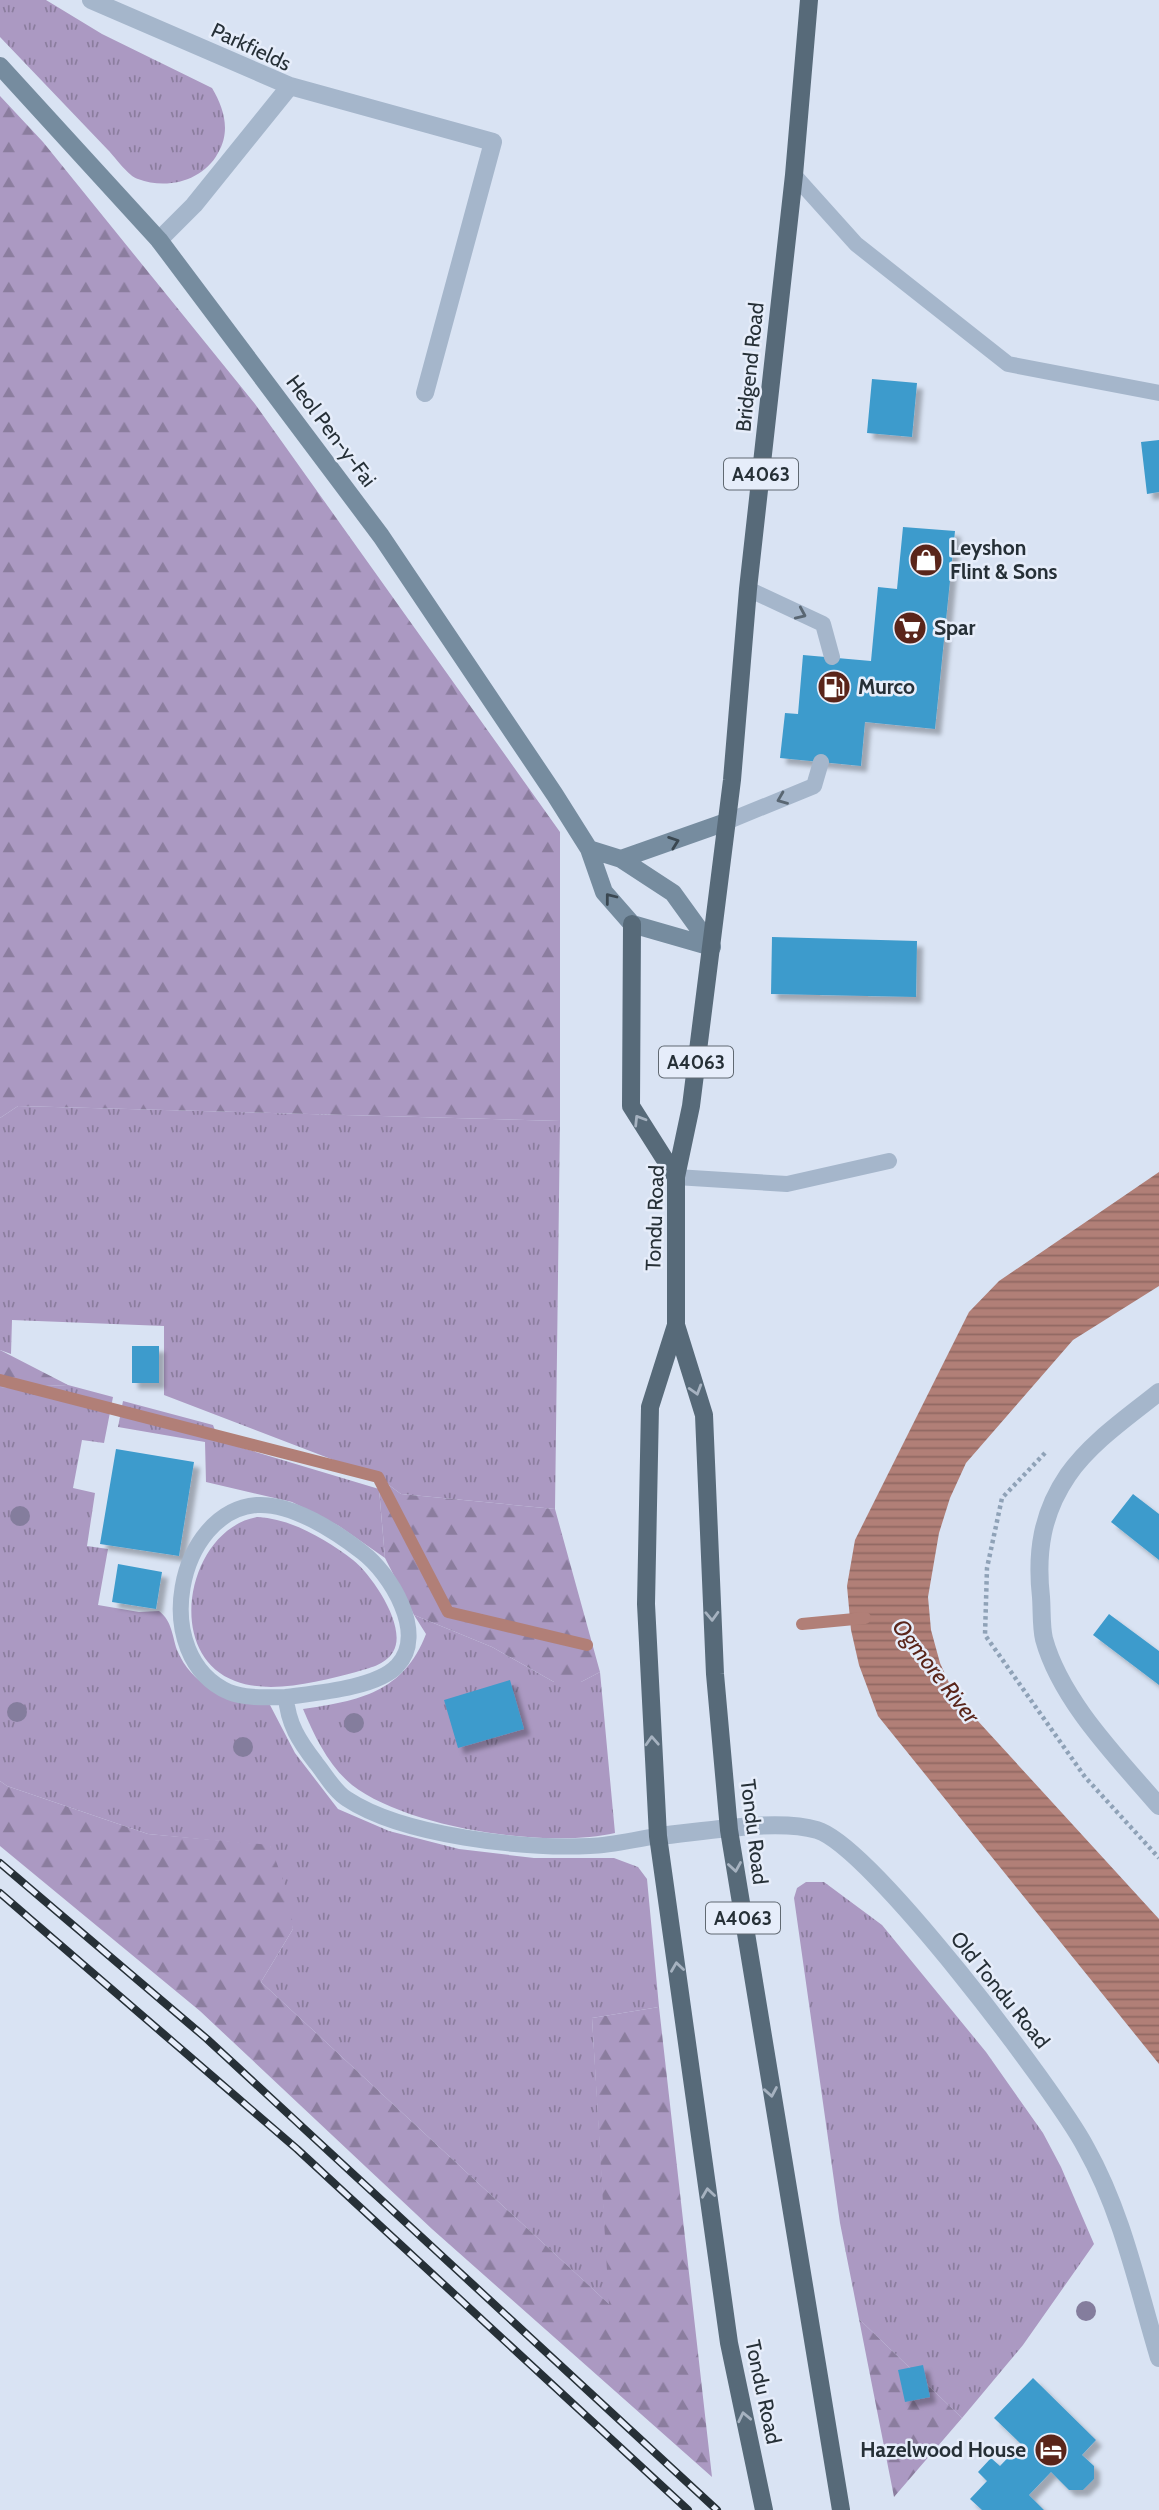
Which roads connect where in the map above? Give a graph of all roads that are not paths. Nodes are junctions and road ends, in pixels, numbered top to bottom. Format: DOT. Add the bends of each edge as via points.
graph roads {
  1 [pos="91,0"];
  2 [pos="809,0"];
  3 [pos="0,66"];
  4 [pos="290,86"];
  5 [pos="794,175"];
  6 [pos="159,240"];
  7 [pos="425,393"];
  8 [pos="1159,393"];
  9 [pos="748,589"];
  10 [pos="832,657"];
  11 [pos="821,762"];
  12 [pos="726,822"];
  13 [pos="590,849"];
  14 [pos="621,859"];
  15 [pos="632,924"];
  16 [pos="712,947"];
  17 [pos="889,1161"];
  18 [pos="676,1177"];
  19 [pos="676,1325"];
  20 [pos="1159,1392"];
  21 [pos="286,1697"];
  22 [pos="1159,1805"];
  23 [pos="729,1830"];
  24 [pos="659,1836"];
  25 [pos="1159,2358"];
  26 [pos="764,2510"];
  27 [pos="841,2510"];
  1 -- 4 [label="street, Parkfields"];
  2 -- 5 [label="main road, Bridgend Road / A4063"];
  3 -- 6 [label="street, Heol Pen-y-Fai"];
  4 -- 6 [label="street, Parkfields" via="194,205"];
  4 -- 7 [label="street" via="493,142"];
  5 -- 8 [label="lane" via="856,244 1008,364"];
  5 -- 9 [label="main road, Bridgend Road / A4063"];
  6 -- 13 [label="street, Heol Pen-y-Fai" via="381,536"];
  9 -- 10 [label="lane, one-way" via="823,624"];
  9 -- 12 [label="main road, Bridgend Road / A4063"];
  11 -- 12 [label="lane, one-way" via="814,786"];
  14 -- 12 [label="street, one-way"];
  12 -- 16 [label="main road, Bridgend Road / A4063"];
  13 -- 14 [label="street"];
  15 -- 13 [label="street, Heol Pen-y-Fai, one-way" via="604,892"];
  14 -- 16 [label="street" via="673,893"];
  15 -- 16 [label="street"];
  18 -- 15 [label="main road, one-way" via="631,1106"];
  16 -- 18 [label="main road, Tondu Road / A4063" via="691,1106"];
  17 -- 18 [label="lane" via="788,1184"];
  18 -- 19 [label="main road, Tondu Road / A4063"];
  19 -- 23 [label="main road, Tondu Road / A4063, one-way" via="704,1415 715,1674"];
  24 -- 19 [label="main road, Tondu Road / A4063, one-way" via="646,1604 650,1407"];
  20 -- 22 [label="street" via="1070,1472 1055,1497 1037,1564 1044,1639 1060,1675 1093,1729"];
  21 -- 21 [label="lane" via="248,1697 214,1683 191,1657 180,1626 182,1589 200,1544 210,1528 241,1508 289,1510 363,1553 392,1589 410,1632 404,1657 385,1675"];
  21 -- 24 [label="lane" via="288,1720 302,1746 345,1799 393,1820 461,1837 535,1846 592,1846"];
  23 -- 24 [label="street, Old Tondu Road"];
  23 -- 25 [label="street, Old Tondu Road" via="796,1826 828,1834 893,1896 950,1962 1033,2067 1086,2148 1115,2214"];
  23 -- 27 [label="main road, Tondu Road / A4063, one-way"];
  26 -- 24 [label="main road, Tondu Road / A4063, one-way" via="729,2343"];
}
